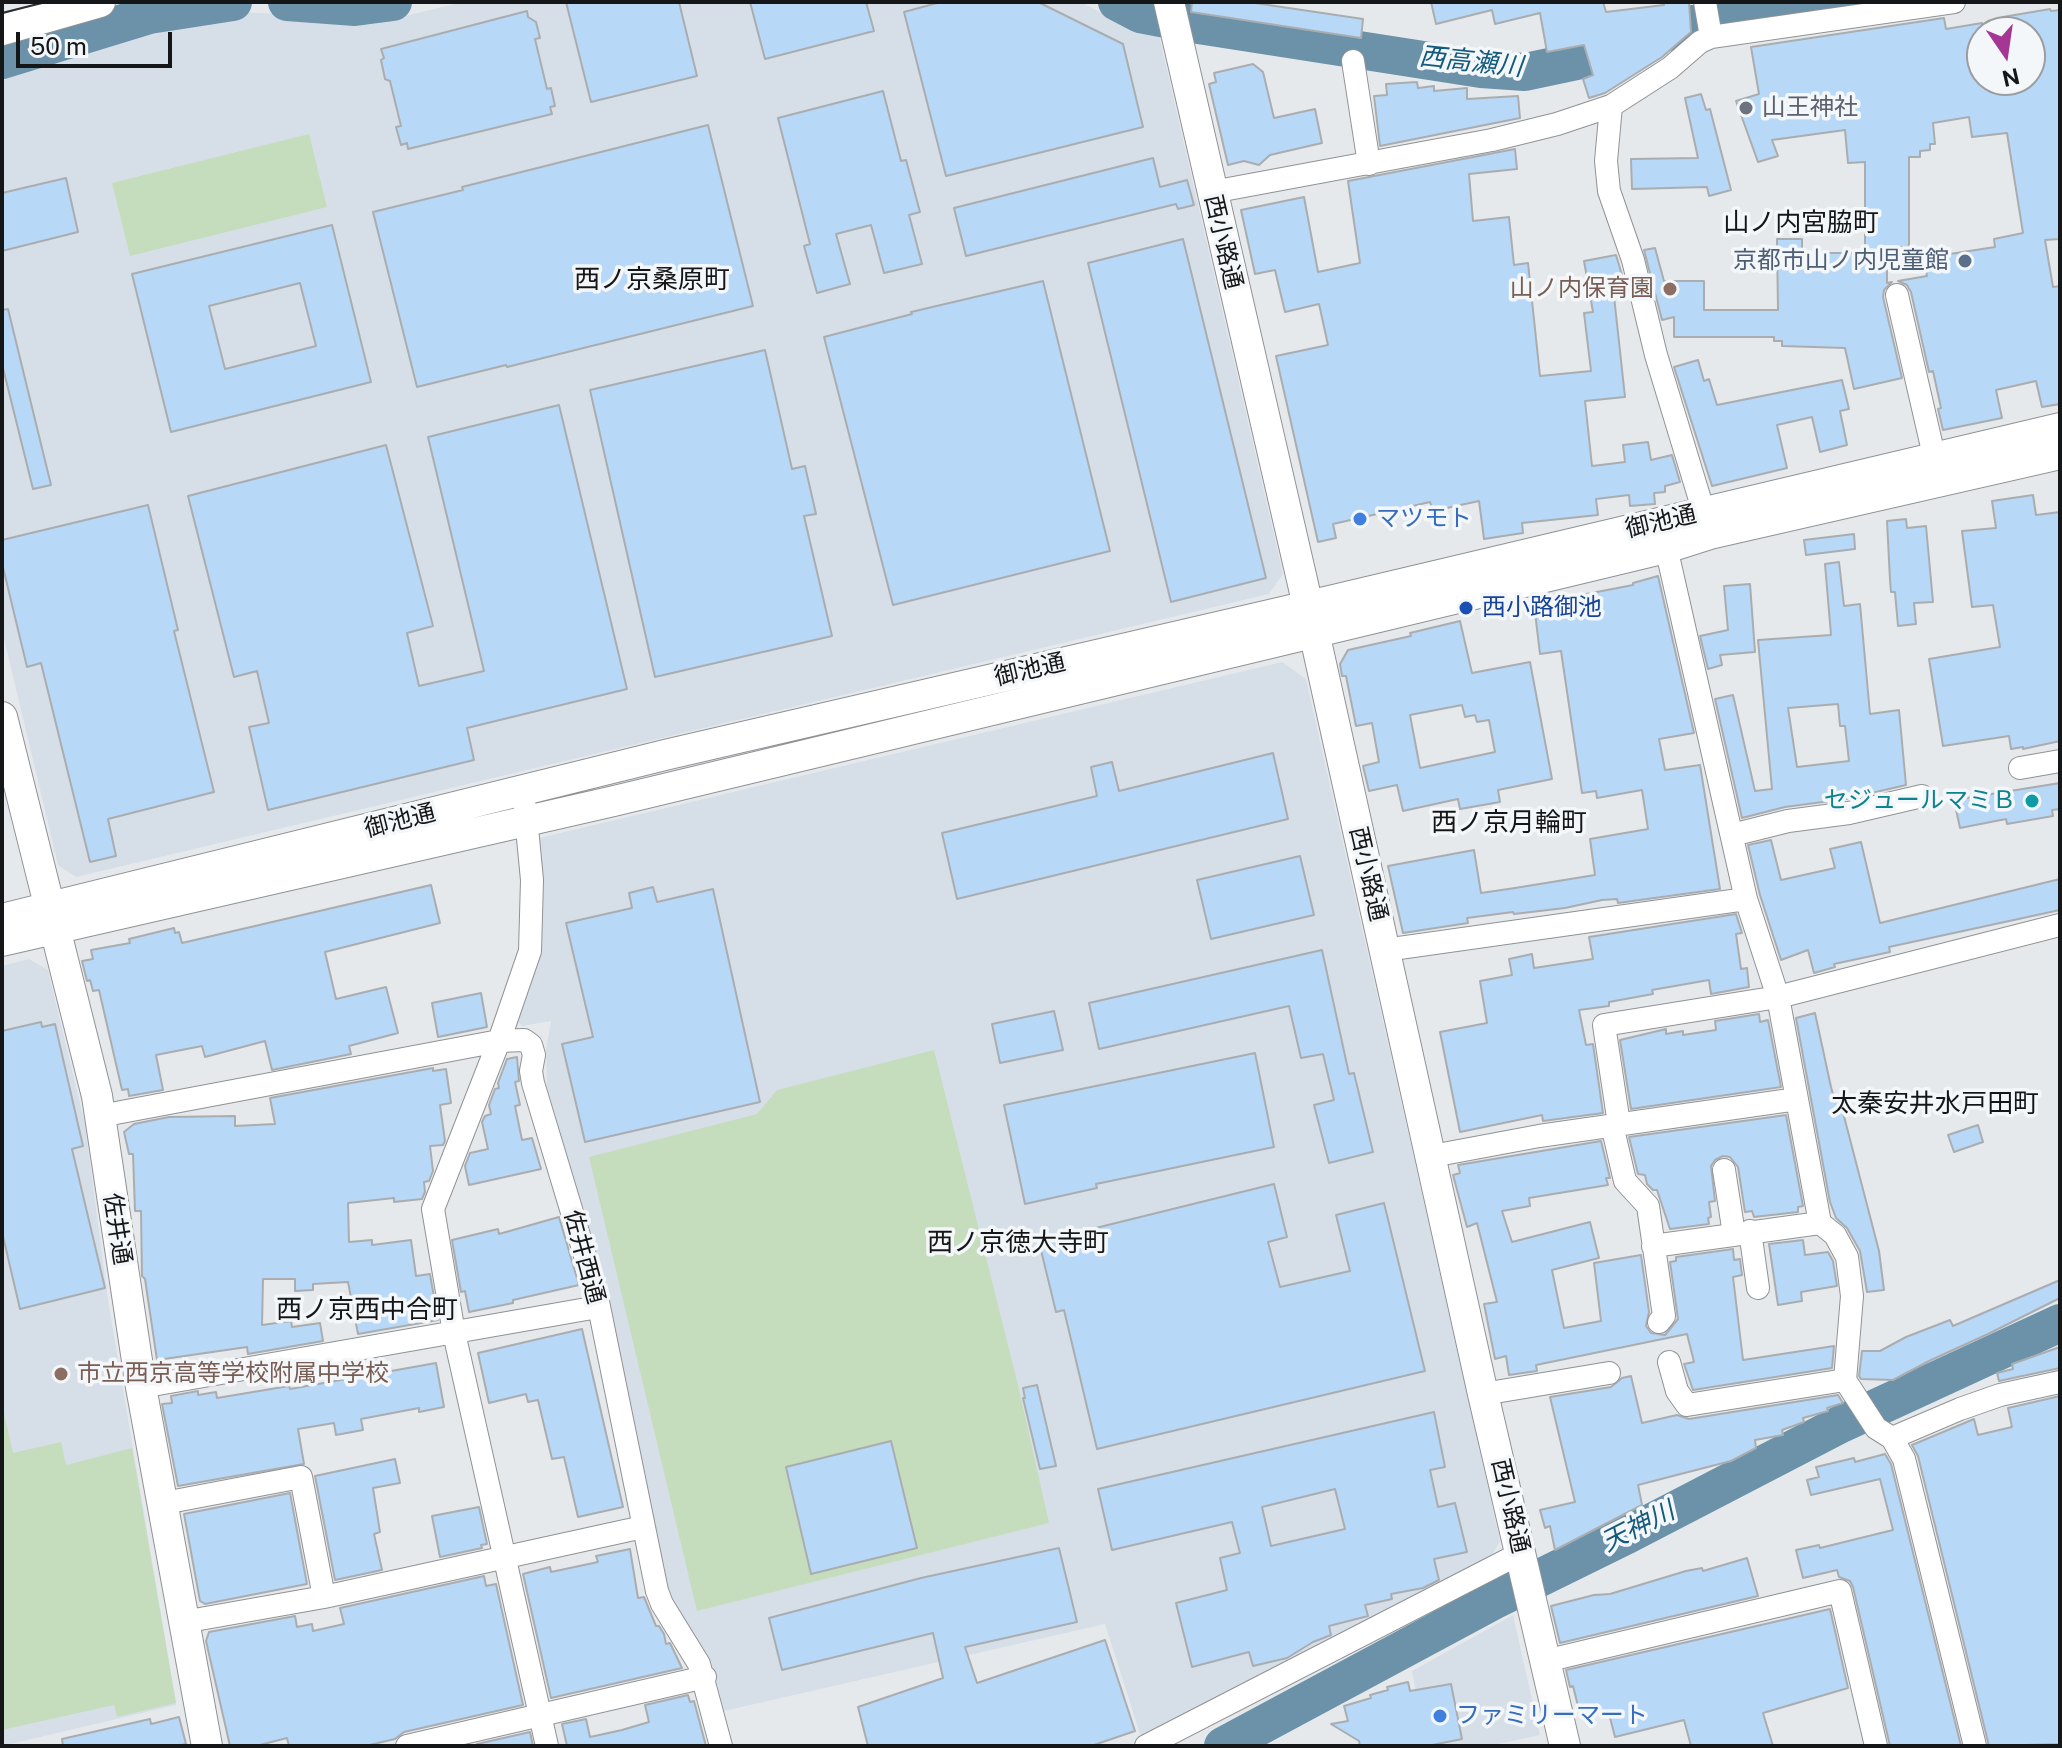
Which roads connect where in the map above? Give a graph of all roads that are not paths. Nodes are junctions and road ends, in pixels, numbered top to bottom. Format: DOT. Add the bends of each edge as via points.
graph roads {
  1 [pos="100,2"];
  2 [pos="1954,2"];
  3 [pos="48,10"];
  4 [pos="1172,15"];
  5 [pos="1708,22"];
  6 [pos="2,30"];
  7 [pos="1353,61"];
  8 [pos="1611,106"];
  9 [pos="1369,164"];
  10 [pos="1212,192"];
  11 [pos="1897,295"];
  12 [pos="2060,428"];
  13 [pos="2060,454"];
  14 [pos="1937,470"];
  15 [pos="1708,523"];
  16 [pos="1663,535"];
  17 [pos="1311,619"];
  18 [pos="2,717"];
  19 [pos="2060,761"];
  20 [pos="2020,768"];
  21 [pos="521,791"];
  22 [pos="1922,796"];
  23 [pos="528,821"];
  24 [pos="1732,835"];
  25 [pos="1746,899"];
  26 [pos="2,919"];
  27 [pos="53,919"];
  28 [pos="2060,925"];
  29 [pos="2,941"];
  30 [pos="1385,950"];
  31 [pos="1778,997"];
  32 [pos="499,1041"];
  33 [pos="1797,1099"];
  34 [pos="100,1116"];
  35 [pos="1616,1125"];
  36 [pos="1432,1156"];
  37 [pos="1724,1170"];
  38 [pos="1820,1223"];
  39 [pos="1742,1232"];
  40 [pos="1653,1246"];
  41 [pos="1758,1288"];
  42 [pos="598,1307"];
  43 [pos="1659,1322"];
  44 [pos="454,1333"];
  45 [pos="1669,1362"];
  46 [pos="1609,1373"];
  47 [pos="1845,1380"];
  48 [pos="2060,1382"];
  49 [pos="141,1387"];
  50 [pos="1483,1394"];
  51 [pos="1884,1433"];
  52 [pos="164,1503"];
  53 [pos="643,1527"];
  54 [pos="504,1559"];
  55 [pos="1523,1561"];
  56 [pos="324,1597"];
  57 [pos="183,1622"];
  58 [pos="1545,1661"];
  59 [pos="705,1677"];
  60 [pos="540,1716"];
  61 [pos="207,1746"];
  62 [pos="407,1746"];
  63 [pos="547,1746"];
  64 [pos="721,1746"];
  65 [pos="1146,1746"];
  66 [pos="1565,1746"];
  67 [pos="1876,1746"];
  68 [pos="1975,1746"];
  1 -- 3 [label="street"];
  2 -- 5 [label="street"];
  3 -- 6 [label="street"];
  4 -- 10 [label="street, 西小路通"];
  5 -- 8 [label="street" via="1700,42 1670,68"];
  7 -- 9 [label="street"];
  8 -- 9 [label="street" via="1531,131"];
  8 -- 15 [label="street" via="1609,191"];
  9 -- 10 [label="street"];
  10 -- 17 [label="street, 西小路通"];
  11 -- 14 [label="street"];
  12 -- 14 [label="street, 御池通"];
  13 -- 14 [label="street, 御池通"];
  14 -- 15 [label="street, 御池通"];
  15 -- 16 [label="street, 御池通"];
  16 -- 17 [label="street, 御池通"];
  16 -- 24 [label="street"];
  17 -- 21 [label="street, 御池通" via="669,754"];
  17 -- 23 [label="street, 御池通"];
  17 -- 30 [label="street, 西小路通"];
  18 -- 27 [label="street, 佐井通"];
  19 -- 20 [label="street"];
  21 -- 23 [label="street"];
  21 -- 27 [label="street, 御池通"];
  22 -- 24 [label="street"];
  23 -- 27 [label="street, 御池通"];
  23 -- 32 [label="street" via="530,951"];
  24 -- 25 [label="street"];
  25 -- 30 [label="street"];
  25 -- 31 [label="street"];
  26 -- 27 [label="street, 御池通"];
  27 -- 29 [label="street, 御池通"];
  27 -- 34 [label="street, 佐井通"];
  28 -- 31 [label="street"];
  30 -- 36 [label="street, 西小路通"];
  31 -- 33 [label="street"];
  31 -- 35 [label="street" via="1604,1025"];
  32 -- 34 [label="street"];
  32 -- 42 [label="street, 佐井西通" via="524,1040 531,1045 533,1083"];
  32 -- 44 [label="street" via="433,1209"];
  33 -- 35 [label="street"];
  33 -- 38 [label="street"];
  34 -- 49 [label="street, 佐井通"];
  35 -- 36 [label="street"];
  35 -- 40 [label="street" via="1625,1181 1648,1206"];
  36 -- 50 [label="street, 西小路通"];
  37 -- 39 [label="street"];
  38 -- 39 [label="street"];
  38 -- 47 [label="street" via="1835,1235 1847,1257 1852,1296"];
  39 -- 40 [label="street"];
  39 -- 41 [label="street"];
  40 -- 43 [label="street" via="1664,1316"];
  42 -- 44 [label="street"];
  42 -- 53 [label="street, 佐井西通"];
  44 -- 49 [label="street"];
  44 -- 54 [label="street"];
  45 -- 47 [label="street" via="1687,1405"];
  46 -- 50 [label="street"];
  47 -- 51 [label="street"];
  48 -- 51 [label="street" via="2000,1395"];
  49 -- 52 [label="street, 佐井通"];
  50 -- 55 [label="street, 西小路通"];
  51 -- 68 [label="street" via="1904,1459"];
  52 -- 56 [label="street" via="301,1477"];
  52 -- 57 [label="street, 佐井通"];
  53 -- 54 [label="street"];
  53 -- 59 [label="street, 佐井西通" via="662,1604"];
  54 -- 56 [label="street"];
  54 -- 60 [label="street"];
  55 -- 58 [label="street, 西小路通"];
  55 -- 65 [label="street"];
  56 -- 57 [label="street"];
  57 -- 61 [label="street, 佐井通"];
  58 -- 66 [label="street, 西小路通"];
  58 -- 67 [label="street" via="1840,1591"];
  59 -- 60 [label="street"];
  59 -- 64 [label="street, 佐井西通"];
  60 -- 62 [label="street"];
  60 -- 63 [label="street"];
}
